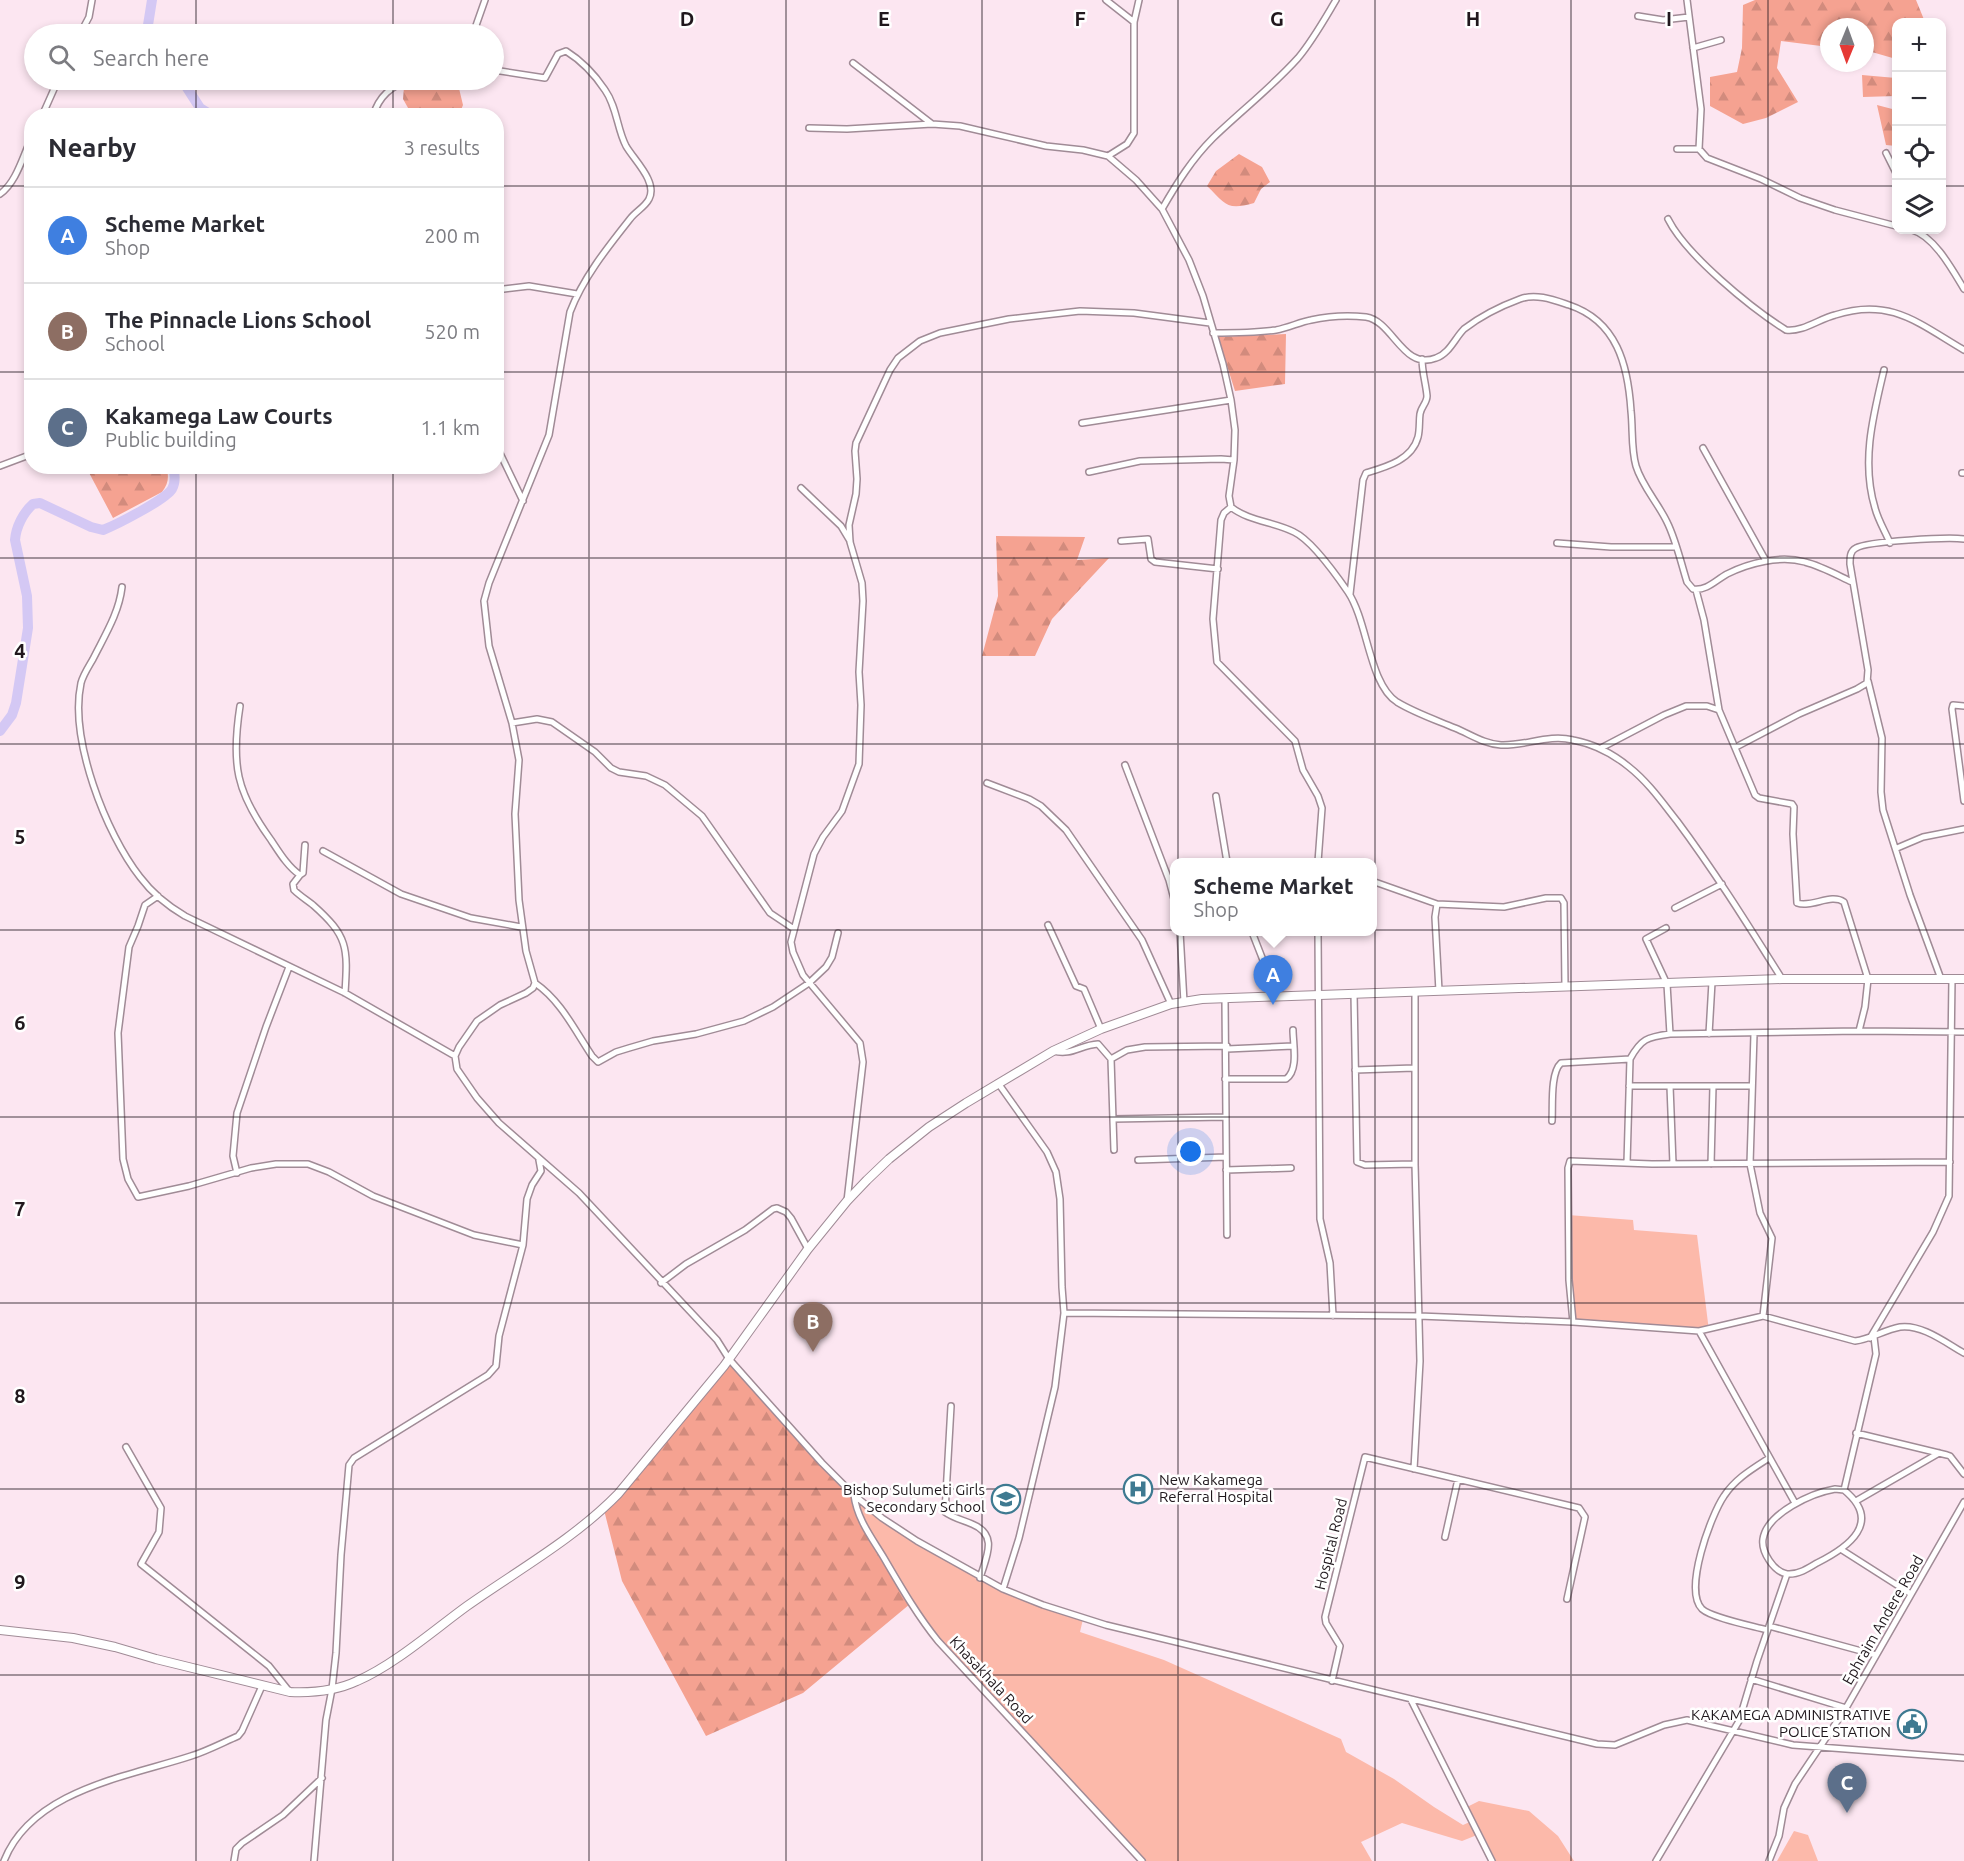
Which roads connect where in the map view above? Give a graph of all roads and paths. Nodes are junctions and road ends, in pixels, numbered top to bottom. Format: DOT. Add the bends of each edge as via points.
graph roads {
  1 [pos="92,0"];
  2 [pos="485,0"];
  3 [pos="1106,0"];
  4 [pos="1139,0"];
  5 [pos="1336,0"];
  6 [pos="1687,0"];
  7 [pos="1638,16"];
  8 [pos="1689,17"];
  9 [pos="1134,22"];
  10 [pos="85,24"];
  11 [pos="477,24"];
  12 [pos="1721,40"];
  13 [pos="1693,48"];
  14 [pos="854,63"];
  15 [pos="504,72"];
  16 [pos="54,90"];
  17 [pos="388,90"];
  18 [pos="46,108"];
  19 [pos="375,108"];
  20 [pos="933,124"];
  21 [pos="809,128"];
  22 [pos="1677,149"];
  23 [pos="1699,149"];
  24 [pos="1886,153"];
  25 [pos="24,154"];
  26 [pos="1108,156"];
  27 [pos="1892,165"];
  28 [pos="0,194"];
  29 [pos="1162,209"];
  30 [pos="1668,219"];
  31 [pos="1892,225"];
  32 [pos="1924,234"];
  33 [pos="504,289"];
  34 [pos="1964,289"];
  35 [pos="577,294"];
  36 [pos="1210,323"];
  37 [pos="1213,333"];
  38 [pos="1964,350"];
  39 [pos="1422,359"];
  40 [pos="1884,370"];
  41 [pos="1231,400"];
  42 [pos="1082,423"];
  43 [pos="1703,448"];
  44 [pos="24,457"];
  45 [pos="1234,460"];
  46 [pos="504,462"];
  47 [pos="0,466"];
  48 [pos="1089,472"];
  49 [pos="801,488"];
  50 [pos="523,501"];
  51 [pos="1231,507"];
  52 [pos="1964,538"];
  53 [pos="1121,541"];
  54 [pos="850,542"];
  55 [pos="1557,543"];
  56 [pos="1890,543"];
  57 [pos="1676,547"];
  58 [pos="1766,561"];
  59 [pos="1218,569"];
  60 [pos="1852,582"];
  61 [pos="122,587"];
  62 [pos="1696,590"];
  63 [pos="1350,594"];
  64 [pos="1868,681"];
  65 [pos="240,706"];
  66 [pos="1964,706"];
  67 [pos="1719,710"];
  68 [pos="512,723"];
  69 [pos="1736,747"];
  70 [pos="1601,748"];
  71 [pos="1125,765"];
  72 [pos="987,783"];
  73 [pos="1216,796"];
  74 [pos="1964,801"];
  75 [pos="1964,829"];
  76 [pos="305,845"];
  77 [pos="1897,848"];
  78 [pos="323,851"];
  79 [pos="1226,858"];
  80 [pos="1318,858"];
  81 [pos="300,875"];
  82 [pos="1377,883"];
  83 [pos="1722,884"];
  84 [pos="1170,885"];
  85 [pos="158,896"];
  86 [pos="1437,904"];
  87 [pos="1675,908"];
  88 [pos="1048,925"];
  89 [pos="521,927"];
  90 [pos="1666,928"];
  91 [pos="794,929"];
  92 [pos="838,933"];
  93 [pos="1180,936"];
  94 [pos="1254,936"];
  95 [pos="1318,936"];
  96 [pos="289,967"];
  97 [pos="1868,979"];
  98 [pos="1941,979"];
  99 [pos="1952,979"];
  100 [pos="1964,979"];
  101 [pos="1782,980"];
  102 [pos="1712,982"];
  103 [pos="535,983"];
  104 [pos="809,983"];
  105 [pos="1668,984"];
  106 [pos="1565,987"];
  107 [pos="1439,992"];
  108 [pos="345,993"];
  109 [pos="1354,993"];
  110 [pos="1415,993"];
  111 [pos="1320,994"];
  112 [pos="1277,996"];
  113 [pos="1225,999"];
  114 [pos="1184,1002"];
  115 [pos="1171,1004"];
  116 [pos="1101,1029"];
  117 [pos="1293,1030"];
  118 [pos="1859,1031"];
  119 [pos="1953,1032"];
  120 [pos="1964,1032"];
  121 [pos="1670,1034"];
  122 [pos="1754,1034"];
  123 [pos="1709,1035"];
  124 [pos="1293,1046"];
  125 [pos="1227,1047"];
  126 [pos="1053,1051"];
  127 [pos="455,1056"];
  128 [pos="1111,1059"];
  129 [pos="1630,1059"];
  130 [pos="1414,1068"];
  131 [pos="1355,1070"];
  132 [pos="1225,1078"];
  133 [pos="998,1083"];
  134 [pos="1629,1086"];
  135 [pos="1670,1086"];
  136 [pos="1713,1086"];
  137 [pos="1752,1086"];
  138 [pos="1225,1117"];
  139 [pos="1113,1119"];
  140 [pos="1552,1121"];
  141 [pos="1114,1150"];
  142 [pos="1226,1157"];
  143 [pos="539,1160"];
  144 [pos="1138,1160"];
  145 [pos="1950,1162"];
  146 [pos="1627,1163"];
  147 [pos="1415,1164"];
  148 [pos="1673,1164"];
  149 [pos="1711,1164"];
  150 [pos="1750,1164"];
  151 [pos="1291,1168"];
  152 [pos="1226,1170"];
  153 [pos="237,1173"];
  154 [pos="847,1201"];
  155 [pos="1227,1235"];
  156 [pos="524,1245"];
  157 [pos="808,1249"];
  158 [pos="661,1282"];
  159 [pos="1064,1312"];
  160 [pos="1333,1316"];
  161 [pos="1419,1316"];
  162 [pos="1763,1317"];
  163 [pos="1573,1322"];
  164 [pos="1699,1331"];
  165 [pos="1871,1338"];
  166 [pos="1964,1353"];
  167 [pos="729,1359"];
  168 [pos="951,1406"];
  169 [pos="1856,1433"];
  170 [pos="126,1447"];
  171 [pos="1939,1453"];
  172 [pos="1769,1458"];
  173 [pos="1414,1469"];
  174 [pos="1964,1474"];
  175 [pos="1458,1479"];
  176 [pos="1844,1490"];
  177 [pos="854,1495"];
  178 [pos="1856,1501"];
  179 [pos="1964,1502"];
  180 [pos="1795,1503"];
  181 [pos="1445,1537"];
  182 [pos="1842,1550"];
  183 [pos="1787,1574"];
  184 [pos="980,1578"];
  185 [pos="1003,1589"];
  186 [pos="1911,1594"];
  187 [pos="1567,1599"];
  188 [pos="1768,1628"];
  189 [pos="0,1630"];
  190 [pos="1876,1655"];
  191 [pos="1751,1679"];
  192 [pos="1332,1681"];
  193 [pos="262,1686"];
  194 [pos="332,1689"];
  195 [pos="290,1692"];
  196 [pos="1411,1700"];
  197 [pos="1846,1708"];
  198 [pos="1732,1731"];
  199 [pos="1820,1748"];
  200 [pos="1964,1758"];
  201 [pos="323,1776"];
  202 [pos="4,1861"];
  203 [pos="234,1861"];
  204 [pos="314,1861"];
  205 [pos="1142,1861"];
  206 [pos="1492,1861"];
  207 [pos="1656,1861"];
  208 [pos="1768,1861"];
  1 -- 10 [label="street"];
  2 -- 11 [label="street"];
  3 -- 9 [label="street"];
  4 -- 9 [label="street"];
  5 -- 29 [label="street" via="1298,58 1191,162"];
  6 -- 8 [label="street"];
  7 -- 8 [label="street" via="1662,20"];
  8 -- 13 [label="street"];
  9 -- 26 [label="street" via="1134,133 1127,144"];
  12 -- 13 [label="street"];
  13 -- 23 [label="street" via="1701,109"];
  14 -- 20 [label="street"];
  15 -- 35 [label="street" via="544,78 561,51 576,57 607,92 624,143 649,180 649,199 631,217"];
  16 -- 18 [label="street"];
  17 -- 19 [label="street"];
  20 -- 21 [label="street"];
  20 -- 26 [label="street" via="968,127"];
  22 -- 23 [label="street"];
  23 -- 31 [label="street" via="1707,158 1800,198"];
  24 -- 27 [label="street"];
  25 -- 28 [label="street"];
  26 -- 29 [label="street"];
  29 -- 36 [label="street" via="1189,260"];
  30 -- 38 [label="street" via="1675,234 1709,270 1786,330 1851,310 1886,310 1906,315"];
  32 -- 34 [label="street"];
  33 -- 35 [label="street" via="529,286"];
  35 -- 50 [label="street" via="570,312 549,435"];
  36 -- 37 [label="street"];
  36 -- 54 [label="street" via="1080,310 1010,319 940,333 920,341 894,364 856,443 857,479"];
  37 -- 39 [label="street" via="1278,330 1334,316 1366,318 1378,320 1397,343"];
  37 -- 41 [label="street"];
  39 -- 57 [label="street" via="1437,358 1482,317 1526,297 1575,307 1598,320 1612,335 1629,387 1635,463 1669,525"];
  39 -- 63 [label="street" via="1427,395 1418,440 1404,457 1386,468 1366,473 1363,480"];
  40 -- 56 [label="street" via="1871,426 1869,485"];
  41 -- 42 [label="street"];
  41 -- 45 [label="street"];
  43 -- 58 [label="street"];
  44 -- 47 [label="street"];
  45 -- 48 [label="street" via="1140,461"];
  45 -- 51 [label="street"];
  46 -- 50 [label="street"];
  49 -- 54 [label="street" via="841,526"];
  50 -- 68 [label="street" via="484,601 489,646"];
  51 -- 59 [label="street" via="1221,520"];
  51 -- 63 [label="street" via="1296,532"];
  52 -- 56 [label="street"];
  53 -- 59 [label="street" via="1148,540 1155,562"];
  54 -- 91 [label="street" via="863,601 859,764 842,811 814,854"];
  55 -- 57 [label="street"];
  56 -- 60 [label="street" via="1858,546 1851,552"];
  57 -- 62 [label="street" via="1687,582"];
  58 -- 60 [label="street" via="1806,562"];
  58 -- 62 [label="street" via="1733,571"];
  59 -- 80 [label="street" via="1213,619 1217,662 1295,741 1303,770 1322,808"];
  60 -- 64 [label="street"];
  61 -- 85 [label="street" via="114,616 81,682 82,732 102,809 139,876"];
  62 -- 67 [label="street"];
  63 -- 70 [label="street" via="1378,677 1397,701 1482,741 1499,745 1561,737"];
  64 -- 69 [label="street"];
  64 -- 77 [label="street" via="1882,738 1883,810"];
  65 -- 81 [label="street" via="235,752 240,786 259,824"];
  66 -- 74 [label="street" via="1953,705 1952,709"];
  67 -- 69 [label="street"];
  67 -- 70 [label="street" via="1686,706"];
  68 -- 89 [label="street" via="519,760 515,814"];
  68 -- 91 [label="street" via="537,719 552,722 611,768 646,776 665,786 702,816 770,913"];
  69 -- 97 [label="street" via="1755,795 1794,807 1796,901 1803,904 1843,900"];
  70 -- 83 [label="street" via="1641,777"];
  71 -- 84 [label="street"];
  72 -- 115 [label="street" via="1041,806 1066,830 1142,939"];
  73 -- 79 [label="street"];
  75 -- 77 [label="street" via="1923,837"];
  76 -- 81 [label="street" via="304,871"];
  77 -- 98 [label="street"];
  78 -- 89 [label="street" via="402,894 471,918"];
  81 -- 108 [label="street" via="293,884 294,890 331,922 342,937"];
  82 -- 86 [label="street"];
  83 -- 87 [label="street"];
  83 -- 101 [label="street"];
  85 -- 96 [label="street" via="185,916"];
  85 -- 153 [label="street" via="145,905 129,947 118,1033 121,1131 128,1179 138,1197"];
  86 -- 106 [label="street" via="1504,907 1560,898 1564,903"];
  86 -- 107 [label="street"];
  88 -- 116 [label="street" via="1076,986 1084,989"];
  89 -- 103 [label="street"];
  90 -- 105 [label="street" via="1646,939"];
  91 -- 104 [label="street" via="793,952"];
  92 -- 104 [label="street" via="832,957"];
  93 -- 114 [label="street"];
  94 -- 112 [label="street"];
  95 -- 111 [label="street"];
  96 -- 108 [label="street"];
  96 -- 153 [label="street" via="237,1113 232,1156"];
  97 -- 98 [label="main road"];
  97 -- 101 [label="main road"];
  97 -- 118 [label="street"];
  98 -- 99 [label="main road"];
  99 -- 100 [label="main road"];
  99 -- 119 [label="street"];
  101 -- 102 [label="main road"];
  102 -- 105 [label="main road"];
  102 -- 123 [label="street"];
  103 -- 104 [label="street" via="562,1008 598,1062 653,1041 744,1021"];
  103 -- 127 [label="street" via="526,993 477,1021"];
  104 -- 154 [label="street" via="860,1043 863,1062"];
  105 -- 106 [label="main road"];
  105 -- 121 [label="street"];
  106 -- 107 [label="main road"];
  107 -- 110 [label="main road"];
  108 -- 127 [label="street"];
  109 -- 110 [label="main road"];
  109 -- 111 [label="main road"];
  109 -- 131 [label="street"];
  110 -- 130 [label="street"];
  111 -- 112 [label="main road"];
  111 -- 160 [label="street" via="1320,1219 1330,1263"];
  112 -- 113 [label="main road"];
  113 -- 114 [label="main road"];
  113 -- 125 [label="street"];
  114 -- 115 [label="main road"];
  115 -- 116 [label="main road"];
  116 -- 126 [label="main road"];
  117 -- 124 [label="street"];
  118 -- 119 [label="street"];
  118 -- 122 [label="street"];
  119 -- 120 [label="street"];
  119 -- 145 [label="street"];
  121 -- 123 [label="street"];
  121 -- 129 [label="street" via="1644,1040"];
  122 -- 123 [label="street"];
  122 -- 137 [label="street"];
  124 -- 125 [label="street"];
  124 -- 132 [label="street" via="1294,1068 1286,1079"];
  125 -- 128 [label="street" via="1145,1047 1127,1050"];
  125 -- 132 [label="street"];
  126 -- 128 [label="street" via="1067,1054 1098,1044"];
  126 -- 133 [label="main road"];
  127 -- 143 [label="street" via="457,1069 477,1098"];
  128 -- 139 [label="street"];
  129 -- 134 [label="street"];
  129 -- 140 [label="street" via="1561,1063 1554,1078"];
  130 -- 131 [label="street"];
  130 -- 147 [label="street"];
  131 -- 147 [label="street" via="1357,1162"];
  132 -- 138 [label="street"];
  133 -- 154 [label="main road" via="929,1127 889,1159"];
  133 -- 159 [label="street" via="1047,1152 1056,1172"];
  134 -- 135 [label="street"];
  134 -- 146 [label="street"];
  135 -- 136 [label="street"];
  135 -- 148 [label="street"];
  136 -- 137 [label="street"];
  136 -- 149 [label="street"];
  137 -- 150 [label="street"];
  138 -- 139 [label="street"];
  138 -- 142 [label="street"];
  139 -- 141 [label="street"];
  142 -- 144 [label="street"];
  142 -- 152 [label="street"];
  143 -- 156 [label="street" via="541,1171 527,1199"];
  143 -- 158 [label="street" via="579,1193"];
  145 -- 150 [label="street"];
  145 -- 165 [label="street" via="1949,1196 1944,1210"];
  146 -- 148 [label="street"];
  146 -- 163 [label="street" via="1573,1161 1568,1165"];
  147 -- 161 [label="street"];
  148 -- 149 [label="street"];
  149 -- 150 [label="street"];
  150 -- 162 [label="street" via="1760,1214 1772,1238"];
  151 -- 152 [label="street"];
  152 -- 155 [label="street"];
  153 -- 156 [label="street" via="276,1164 308,1164 373,1196 474,1235"];
  154 -- 157 [label="main road"];
  156 -- 194 [label="street" via="499,1336 494,1370 354,1458 349,1465"];
  157 -- 158 [label="street" via="788,1214 772,1209"];
  157 -- 167 [label="main road"];
  158 -- 167 [label="street" via="717,1340"];
  159 -- 160 [label="street"];
  159 -- 185 [label="street" via="1055,1387"];
  160 -- 161 [label="street"];
  161 -- 163 [label="street"];
  161 -- 173 [label="street"];
  162 -- 164 [label="street"];
  162 -- 165 [label="street" via="1842,1339"];
  163 -- 164 [label="street"];
  164 -- 172 [label="street"];
  165 -- 166 [label="street" via="1910,1327"];
  165 -- 169 [label="street" via="1876,1354"];
  167 -- 177 [label="street"];
  167 -- 194 [label="main road" via="618,1494 575,1533 389,1663 356,1682"];
  168 -- 184 [label="street" via="945,1512 986,1534 988,1549"];
  169 -- 171 [label="street"];
  169 -- 176 [label="street"];
  170 -- 195 [label="street" via="161,1508 159,1532 141,1564 269,1666"];
  171 -- 174 [label="street" via="1950,1456"];
  171 -- 178 [label="street"];
  172 -- 180 [label="street"];
  172 -- 188 [label="street" via="1734,1483 1716,1510 1700,1557 1695,1590 1703,1610"];
  173 -- 175 [label="street"];
  173 -- 192 [label="street, Hospital Road" via="1365,1457 1325,1617 1340,1646"];
  175 -- 181 [label="street"];
  175 -- 187 [label="street" via="1583,1512"];
  176 -- 178 [label="street"];
  176 -- 180 [label="street" via="1825,1491"];
  177 -- 184 [label="street" via="916,1541"];
  177 -- 205 [label="street, Khasakhala Road" via="866,1529 910,1604 938,1641"];
  178 -- 182 [label="street" via="1861,1514 1859,1527 1854,1539"];
  179 -- 186 [label="street, Ephraim Andere Road"];
  180 -- 183 [label="street" via="1767,1528 1763,1538 1770,1562"];
  182 -- 183 [label="street" via="1806,1569"];
  182 -- 186 [label="street"];
  183 -- 188 [label="street"];
  184 -- 185 [label="street"];
  185 -- 192 [label="street" via="1106,1625"];
  186 -- 190 [label="street, Ephraim Andere Road"];
  188 -- 190 [label="street"];
  188 -- 191 [label="street"];
  189 -- 193 [label="main road" via="73,1638"];
  190 -- 197 [label="street, Ephraim Andere Road"];
  191 -- 197 [label="street"];
  191 -- 198 [label="street" via="1739,1721"];
  192 -- 196 [label="street"];
  193 -- 195 [label="main road"];
  193 -- 202 [label="street" via="238,1736 193,1755 72,1794 28,1826 16,1838"];
  194 -- 195 [label="main road"];
  194 -- 201 [label="street"];
  196 -- 198 [label="street" via="1608,1745 1677,1721 1696,1721"];
  196 -- 206 [label="street"];
  197 -- 199 [label="street, Ephraim Andere Road"];
  198 -- 199 [label="street"];
  198 -- 207 [label="street"];
  199 -- 200 [label="street"];
  199 -- 208 [label="street, Ephraim Andere Road" via="1788,1798"];
  201 -- 203 [label="street" via="283,1815 242,1843 236,1849"];
  201 -- 204 [label="street"];
}
